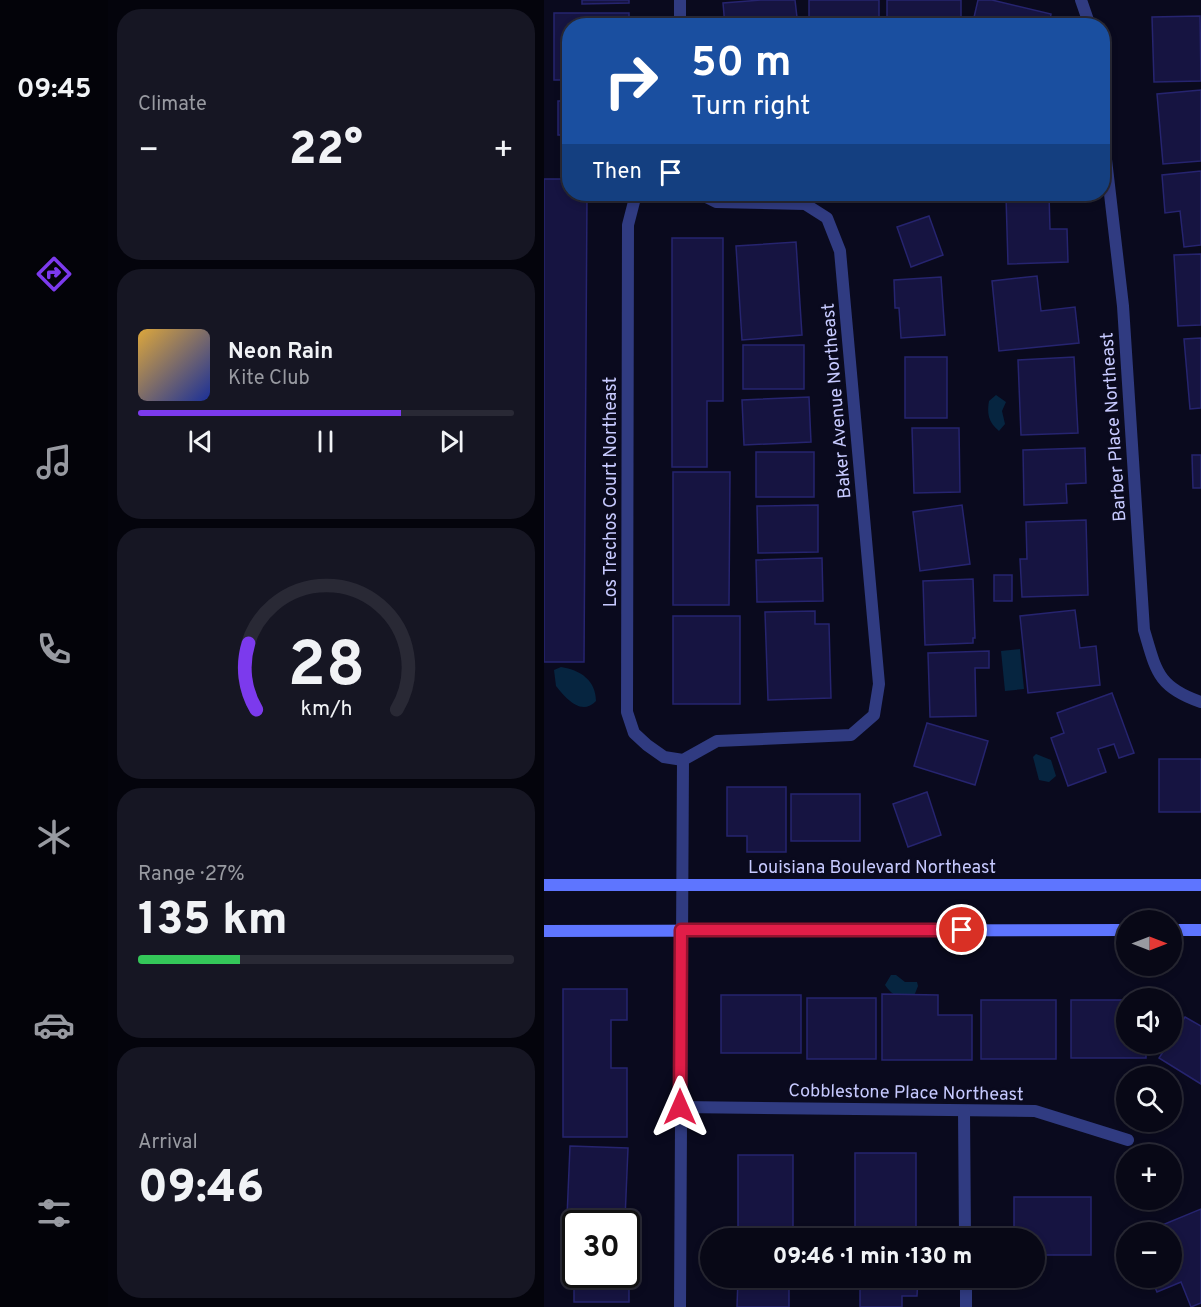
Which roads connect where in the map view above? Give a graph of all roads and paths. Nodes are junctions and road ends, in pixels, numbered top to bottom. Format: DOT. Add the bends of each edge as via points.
graph roads {
  1 [pos="680,0"];
  2 [pos="1081,0"];
  3 [pos="680,18"];
  4 [pos="1087,18"];
  5 [pos="1110,194"];
  6 [pos="634,201"];
  7 [pos="714,201"];
  8 [pos="1201,702"];
  9 [pos="683,760"];
  10 [pos="544,885"];
  11 [pos="682,885"];
  12 [pos="1201,885"];
  13 [pos="681,930"];
  14 [pos="1116,930"];
  15 [pos="1182,930"];
  16 [pos="1201,930"];
  17 [pos="544,931"];
  18 [pos="680,1107"];
  19 [pos="964,1111"];
  20 [pos="1128,1140"];
  21 [pos="965,1228"];
  22 [pos="966,1288"];
  23 [pos="680,1307"];
  24 [pos="966,1307"];
  1 -- 3 [label="street"];
  2 -- 4 [label="street"];
  5 -- 8 [label="street, Barber Place Northeast" via="1123,306 1144,630 1157,674 1179,695"];
  6 -- 9 [label="street, Los Trechos Court Northeast" via="628,225 627,712 634,733 647,745 664,757"];
  7 -- 9 [label="street, Baker Avenue Northeast" via="805,204 827,218 840,251 879,684 874,715 851,735 717,741"];
  9 -- 11 [label="street"];
  10 -- 11 [label="street, Louisiana Boulevard Northeast"];
  11 -- 12 [label="street, Louisiana Boulevard Northeast"];
  11 -- 13 [label="street"];
  13 -- 14 [label="street"];
  13 -- 17 [label="street"];
  13 -- 18 [label="street"];
  15 -- 16 [label="street"];
  18 -- 19 [label="street, Cobblestone Place Northeast"];
  18 -- 23 [label="street"];
  19 -- 20 [label="street, Cobblestone Place Northeast" via="1035,1111"];
  19 -- 21 [label="street"];
  22 -- 24 [label="street"];
}
